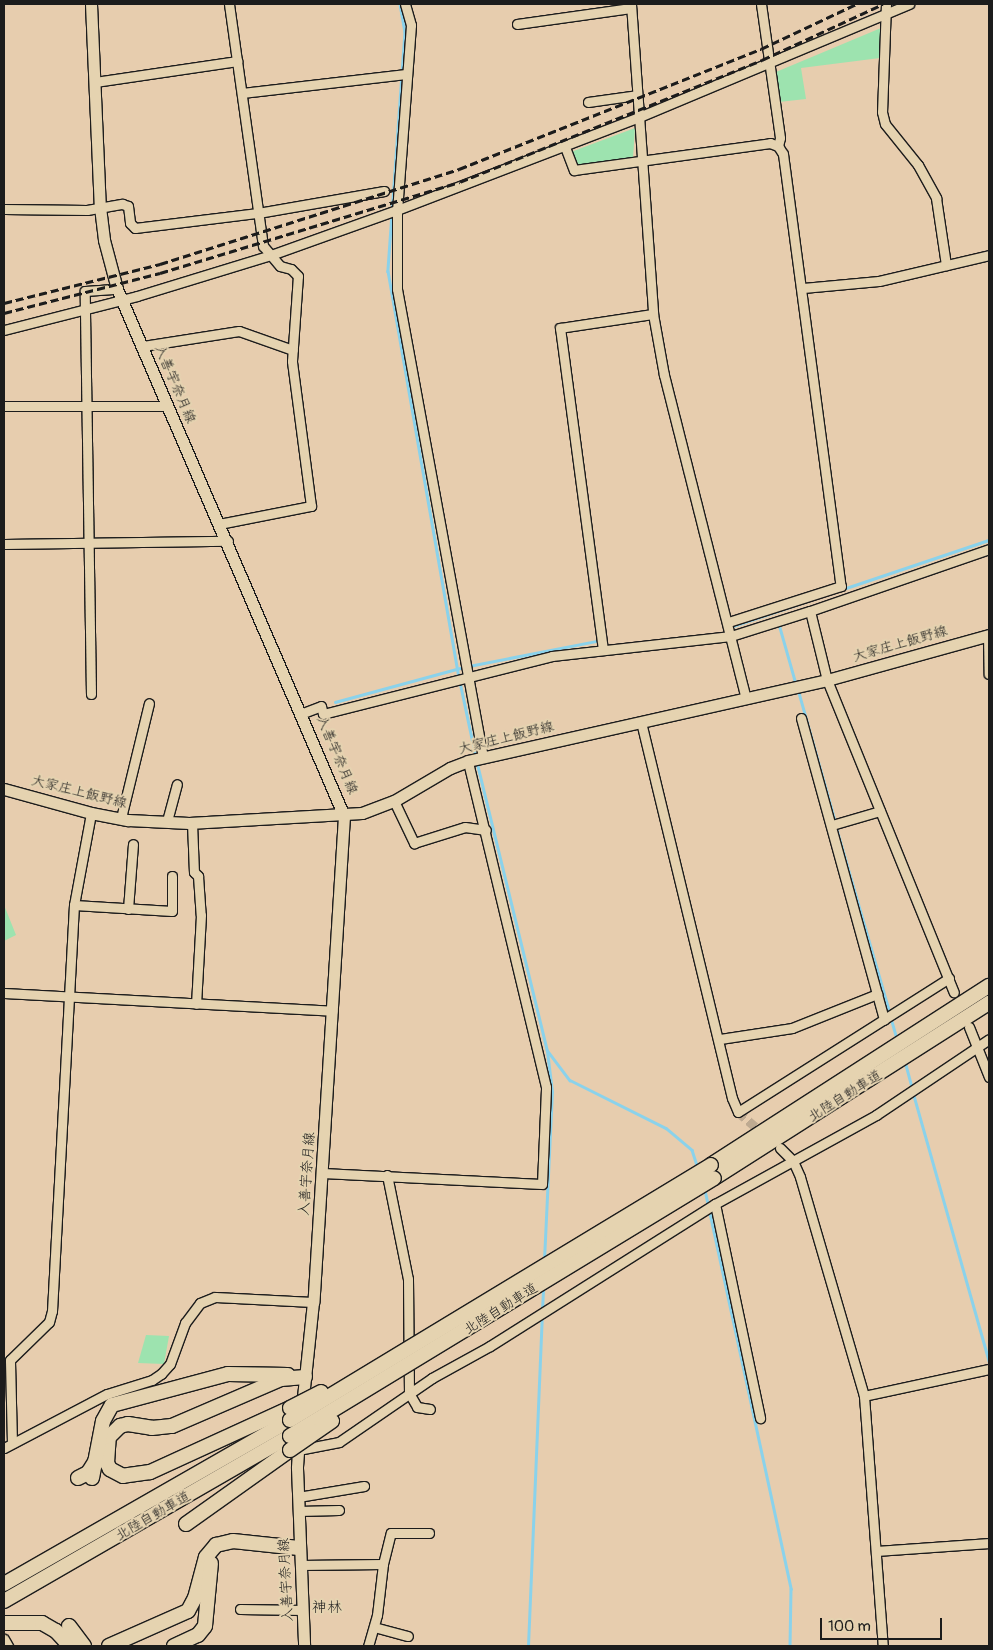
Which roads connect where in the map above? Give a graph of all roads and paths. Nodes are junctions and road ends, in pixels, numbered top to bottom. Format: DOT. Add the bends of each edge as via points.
graph roads {
  1 [pos="91,4"];
  2 [pos="229,4"];
  3 [pos="404,4"];
  4 [pos="761,4"];
  5 [pos="886,4"];
  6 [pos="910,4"];
  7 [pos="631,6"];
  8 [pos="886,14"];
  9 [pos="517,24"];
  10 [pos="237,61"];
  11 [pos="770,64"];
  12 [pos="406,74"];
  13 [pos="94,82"];
  14 [pos="242,93"];
  15 [pos="637,96"];
  16 [pos="588,102"];
  17 [pos="639,118"];
  18 [pos="566,146"];
  19 [pos="778,146"];
  20 [pos="641,160"];
  21 [pos="384,191"];
  22 [pos="100,207"];
  23 [pos="4,209"];
  24 [pos="397,210"];
  25 [pos="258,212"];
  26 [pos="271,255"];
  27 [pos="989,255"];
  28 [pos="946,265"];
  29 [pos="803,288"];
  30 [pos="117,289"];
  31 [pos="122,300"];
  32 [pos="86,308"];
  33 [pos="653,314"];
  34 [pos="4,330"];
  35 [pos="143,346"];
  36 [pos="293,350"];
  37 [pos="4,406"];
  38 [pos="168,406"];
  39 [pos="86,407"];
  40 [pos="220,524"];
  41 [pos="228,541"];
  42 [pos="4,544"];
  43 [pos="87,544"];
  44 [pos="989,549"];
  45 [pos="810,611"];
  46 [pos="728,622"];
  47 [pos="988,635"];
  48 [pos="731,636"];
  49 [pos="603,650"];
  50 [pos="989,674"];
  51 [pos="468,677"];
  52 [pos="827,680"];
  53 [pos="91,694"];
  54 [pos="746,698"];
  55 [pos="149,703"];
  56 [pos="302,713"];
  57 [pos="802,718"];
  58 [pos="641,722"];
  59 [pos="483,757"];
  60 [pos="468,761"];
  61 [pos="177,784"];
  62 [pos="4,789"];
  63 [pos="394,801"];
  64 [pos="880,811"];
  65 [pos="91,813"];
  66 [pos="344,816"];
  67 [pos="121,818"];
  68 [pos="167,822"];
  69 [pos="192,822"];
  70 [pos="832,825"];
  71 [pos="486,830"];
  72 [pos="133,844"];
  73 [pos="172,876"];
  74 [pos="74,905"];
  75 [pos="128,909"];
  76 [pos="949,978"];
  77 [pos="989,986"];
  78 [pos="954,992"];
  79 [pos="4,993"];
  80 [pos="878,994"];
  81 [pos="69,997"];
  82 [pos="989,1003"];
  83 [pos="196,1004"];
  84 [pos="333,1011"];
  85 [pos="884,1020"];
  86 [pos="969,1027"];
  87 [pos="720,1038"];
  88 [pos="989,1039"];
  89 [pos="977,1047"];
  90 [pos="989,1077"];
  91 [pos="780,1148"];
  92 [pos="793,1161"];
  93 [pos="712,1172"];
  94 [pos="322,1173"];
  95 [pos="388,1175"];
  96 [pos="715,1204"];
  97 [pos="313,1302"];
  98 [pos="989,1368"];
  99 [pos="305,1377"];
  100 [pos="409,1393"];
  101 [pos="864,1396"];
  102 [pos="430,1409"];
  103 [pos="290,1414"];
  104 [pos="760,1418"];
  105 [pos="8,1445"];
  106 [pos="292,1445"];
  107 [pos="95,1462"];
  108 [pos="78,1478"];
  109 [pos="92,1478"];
  110 [pos="364,1486"];
  111 [pos="298,1497"];
  112 [pos="339,1510"];
  113 [pos="298,1511"];
  114 [pos="186,1524"];
  115 [pos="430,1533"];
  116 [pos="989,1543"];
  117 [pos="299,1548"];
  118 [pos="876,1551"];
  119 [pos="384,1564"];
  120 [pos="300,1565"];
  121 [pos="4,1584"];
  122 [pos="4,1601"];
  123 [pos="240,1609"];
  124 [pos="303,1610"];
  125 [pos="4,1623"];
  126 [pos="75,1624"];
  127 [pos="374,1627"];
  128 [pos="408,1636"];
  129 [pos="4,1640"];
  130 [pos="77,1645"];
  131 [pos="8,1646"];
  132 [pos="110,1646"];
  133 [pos="174,1646"];
  134 [pos="304,1646"];
  135 [pos="368,1646"];
  136 [pos="883,1646"];
  1 -- 13 [label="main road, 入善宇奈月線"];
  2 -- 10 [label="street"];
  3 -- 12 [label="street" via="411,24"];
  4 -- 11 [label="street"];
  5 -- 8 [label="street"];
  6 -- 8 [label="street"];
  7 -- 9 [label="street"];
  7 -- 15 [label="street"];
  8 -- 11 [label="street"];
  8 -- 28 [label="street" via="884,124 918,165 936,198"];
  10 -- 13 [label="street"];
  10 -- 14 [label="street"];
  11 -- 17 [label="street"];
  11 -- 19 [label="street" via="780,138"];
  12 -- 14 [label="street"];
  12 -- 24 [label="street"];
  13 -- 22 [label="main road, 入善宇奈月線"];
  14 -- 25 [label="street"];
  15 -- 16 [label="street"];
  15 -- 17 [label="street"];
  17 -- 18 [label="street"];
  17 -- 20 [label="street"];
  18 -- 20 [label="street" via="574,170"];
  18 -- 24 [label="street"];
  19 -- 20 [label="street" via="770,143"];
  19 -- 29 [label="street" via="783,154"];
  20 -- 33 [label="street"];
  21 -- 25 [label="street"];
  22 -- 23 [label="street"];
  22 -- 25 [label="street" via="128,206 130,223 135,228"];
  22 -- 30 [label="main road, 入善宇奈月線" via="104,240"];
  24 -- 26 [label="street"];
  24 -- 51 [label="street" via="397,289"];
  25 -- 26 [label="street" via="263,246"];
  26 -- 31 [label="street"];
  26 -- 36 [label="street" via="280,266 291,269 298,276"];
  27 -- 28 [label="street"];
  28 -- 29 [label="street" via="879,281"];
  29 -- 46 [label="street" via="840,586"];
  30 -- 31 [label="main road, 入善宇奈月線"];
  30 -- 32 [label="street" via="85,292"];
  31 -- 32 [label="street"];
  31 -- 35 [label="main road, 入善宇奈月線"];
  32 -- 34 [label="street"];
  32 -- 39 [label="street"];
  33 -- 46 [label="street" via="664,375"];
  33 -- 49 [label="street" via="560,328"];
  35 -- 36 [label="street" via="239,330"];
  35 -- 38 [label="main road, 入善宇奈月線"];
  36 -- 40 [label="street" via="311,506"];
  37 -- 39 [label="street"];
  38 -- 39 [label="street"];
  38 -- 40 [label="main road, 入善宇奈月線"];
  39 -- 43 [label="street"];
  40 -- 41 [label="main road, 入善宇奈月線"];
  41 -- 43 [label="street"];
  41 -- 56 [label="main road, 入善宇奈月線"];
  42 -- 43 [label="street"];
  43 -- 53 [label="street"];
  44 -- 45 [label="street"];
  45 -- 48 [label="street"];
  45 -- 52 [label="street"];
  46 -- 48 [label="street"];
  47 -- 50 [label="street"];
  47 -- 52 [label="main road, 大家庄上飯野線"];
  48 -- 49 [label="street"];
  48 -- 54 [label="street"];
  49 -- 51 [label="street" via="552,656"];
  51 -- 56 [label="street" via="323,714 321,706"];
  51 -- 59 [label="street"];
  52 -- 54 [label="main road, 大家庄上飯野線"];
  52 -- 64 [label="street"];
  54 -- 58 [label="main road, 大家庄上飯野線"];
  55 -- 67 [label="street"];
  56 -- 66 [label="main road, 入善宇奈月線"];
  57 -- 70 [label="street"];
  58 -- 59 [label="main road, 大家庄上飯野線"];
  58 -- 87 [label="street"];
  59 -- 60 [label="main road, 大家庄上飯野線"];
  60 -- 63 [label="main road, 大家庄上飯野線"];
  60 -- 71 [label="street"];
  61 -- 68 [label="street"];
  62 -- 65 [label="main road, 大家庄上飯野線"];
  63 -- 66 [label="main road, 大家庄上飯野線"];
  63 -- 71 [label="street" via="414,843 465,827"];
  64 -- 70 [label="street"];
  64 -- 76 [label="street"];
  65 -- 67 [label="main road, 大家庄上飯野線"];
  65 -- 74 [label="street"];
  66 -- 69 [label="main road, 大家庄上飯野線"];
  66 -- 84 [label="main road, 入善宇奈月線"];
  67 -- 68 [label="main road, 大家庄上飯野線"];
  68 -- 69 [label="main road, 大家庄上飯野線"];
  69 -- 83 [label="street" via="194,872 198,876 201,915"];
  70 -- 80 [label="street"];
  71 -- 95 [label="street" via="546,1087 542,1184"];
  72 -- 75 [label="street"];
  73 -- 75 [label="street" via="172,911"];
  74 -- 75 [label="street"];
  74 -- 81 [label="street"];
  76 -- 78 [label="street"];
  76 -- 85 [label="street"];
  77 -- 93 [label="highway, 北陸自動車道"];
  79 -- 81 [label="street"];
  80 -- 85 [label="street"];
  80 -- 87 [label="street" via="792,1028"];
  81 -- 83 [label="street"];
  81 -- 105 [label="street" via="52,1311 49,1322 10,1360"];
  82 -- 93 [label="highway, 北陸自動車道"];
  83 -- 84 [label="street"];
  84 -- 94 [label="main road, 入善宇奈月線"];
  85 -- 87 [label="street" via="738,1112 732,1098"];
  86 -- 89 [label="street"];
  88 -- 89 [label="street"];
  89 -- 90 [label="street"];
  89 -- 92 [label="street" via="876,1115"];
  91 -- 92 [label="street"];
  92 -- 96 [label="street"];
  92 -- 101 [label="street"];
  93 -- 103 [label="highway, 北陸自動車道, bridge" via="428,1338"];
  93 -- 106 [label="highway, 北陸自動車道, bridge"];
  94 -- 95 [label="street"];
  94 -- 97 [label="main road, 入善宇奈月線"];
  95 -- 100 [label="street" via="408,1279"];
  96 -- 100 [label="street"];
  96 -- 104 [label="street"];
  97 -- 99 [label="main road, 入善宇奈月線"];
  97 -- 105 [label="street" via="215,1297 200,1302 185,1323 170,1364 152,1380 107,1394"];
  98 -- 101 [label="street"];
  99 -- 103 [label="highway" via="281,1379 172,1426 120,1426 110,1437 107,1464 123,1476 144,1474"];
  99 -- 106 [label="main road, 入善宇奈月線"];
  99 -- 107 [label="highway" via="228,1374 122,1400 106,1412"];
  100 -- 102 [label="street" via="416,1407"];
  100 -- 106 [label="street" via="339,1442"];
  101 -- 118 [label="street"];
  103 -- 121 [label="highway, 北陸自動車道"];
  106 -- 111 [label="main road, 入善宇奈月線"];
  106 -- 114 [label="highway"];
  106 -- 122 [label="highway, 北陸自動車道"];
  107 -- 108 [label="highway" via="88,1473"];
  107 -- 109 [label="highway"];
  110 -- 111 [label="street"];
  111 -- 113 [label="main road, 入善宇奈月線"];
  112 -- 113 [label="street"];
  113 -- 117 [label="main road, 入善宇奈月線"];
  115 -- 119 [label="street" via="391,1533"];
  116 -- 118 [label="street"];
  117 -- 120 [label="main road, 入善宇奈月線"];
  117 -- 132 [label="highway" via="233,1542 216,1545 206,1557 195,1598 188,1611"];
  117 -- 133 [label="highway" via="224,1548 210,1568 204,1626 198,1635"];
  118 -- 136 [label="street"];
  119 -- 120 [label="street"];
  119 -- 127 [label="street"];
  120 -- 124 [label="main road, 入善宇奈月線"];
  123 -- 124 [label="street"];
  124 -- 134 [label="main road, 入善宇奈月線"];
  125 -- 130 [label="highway" via="42,1623"];
  126 -- 130 [label="highway"];
  127 -- 128 [label="street"];
  127 -- 135 [label="street"];
  129 -- 131 [label="street"];
}
